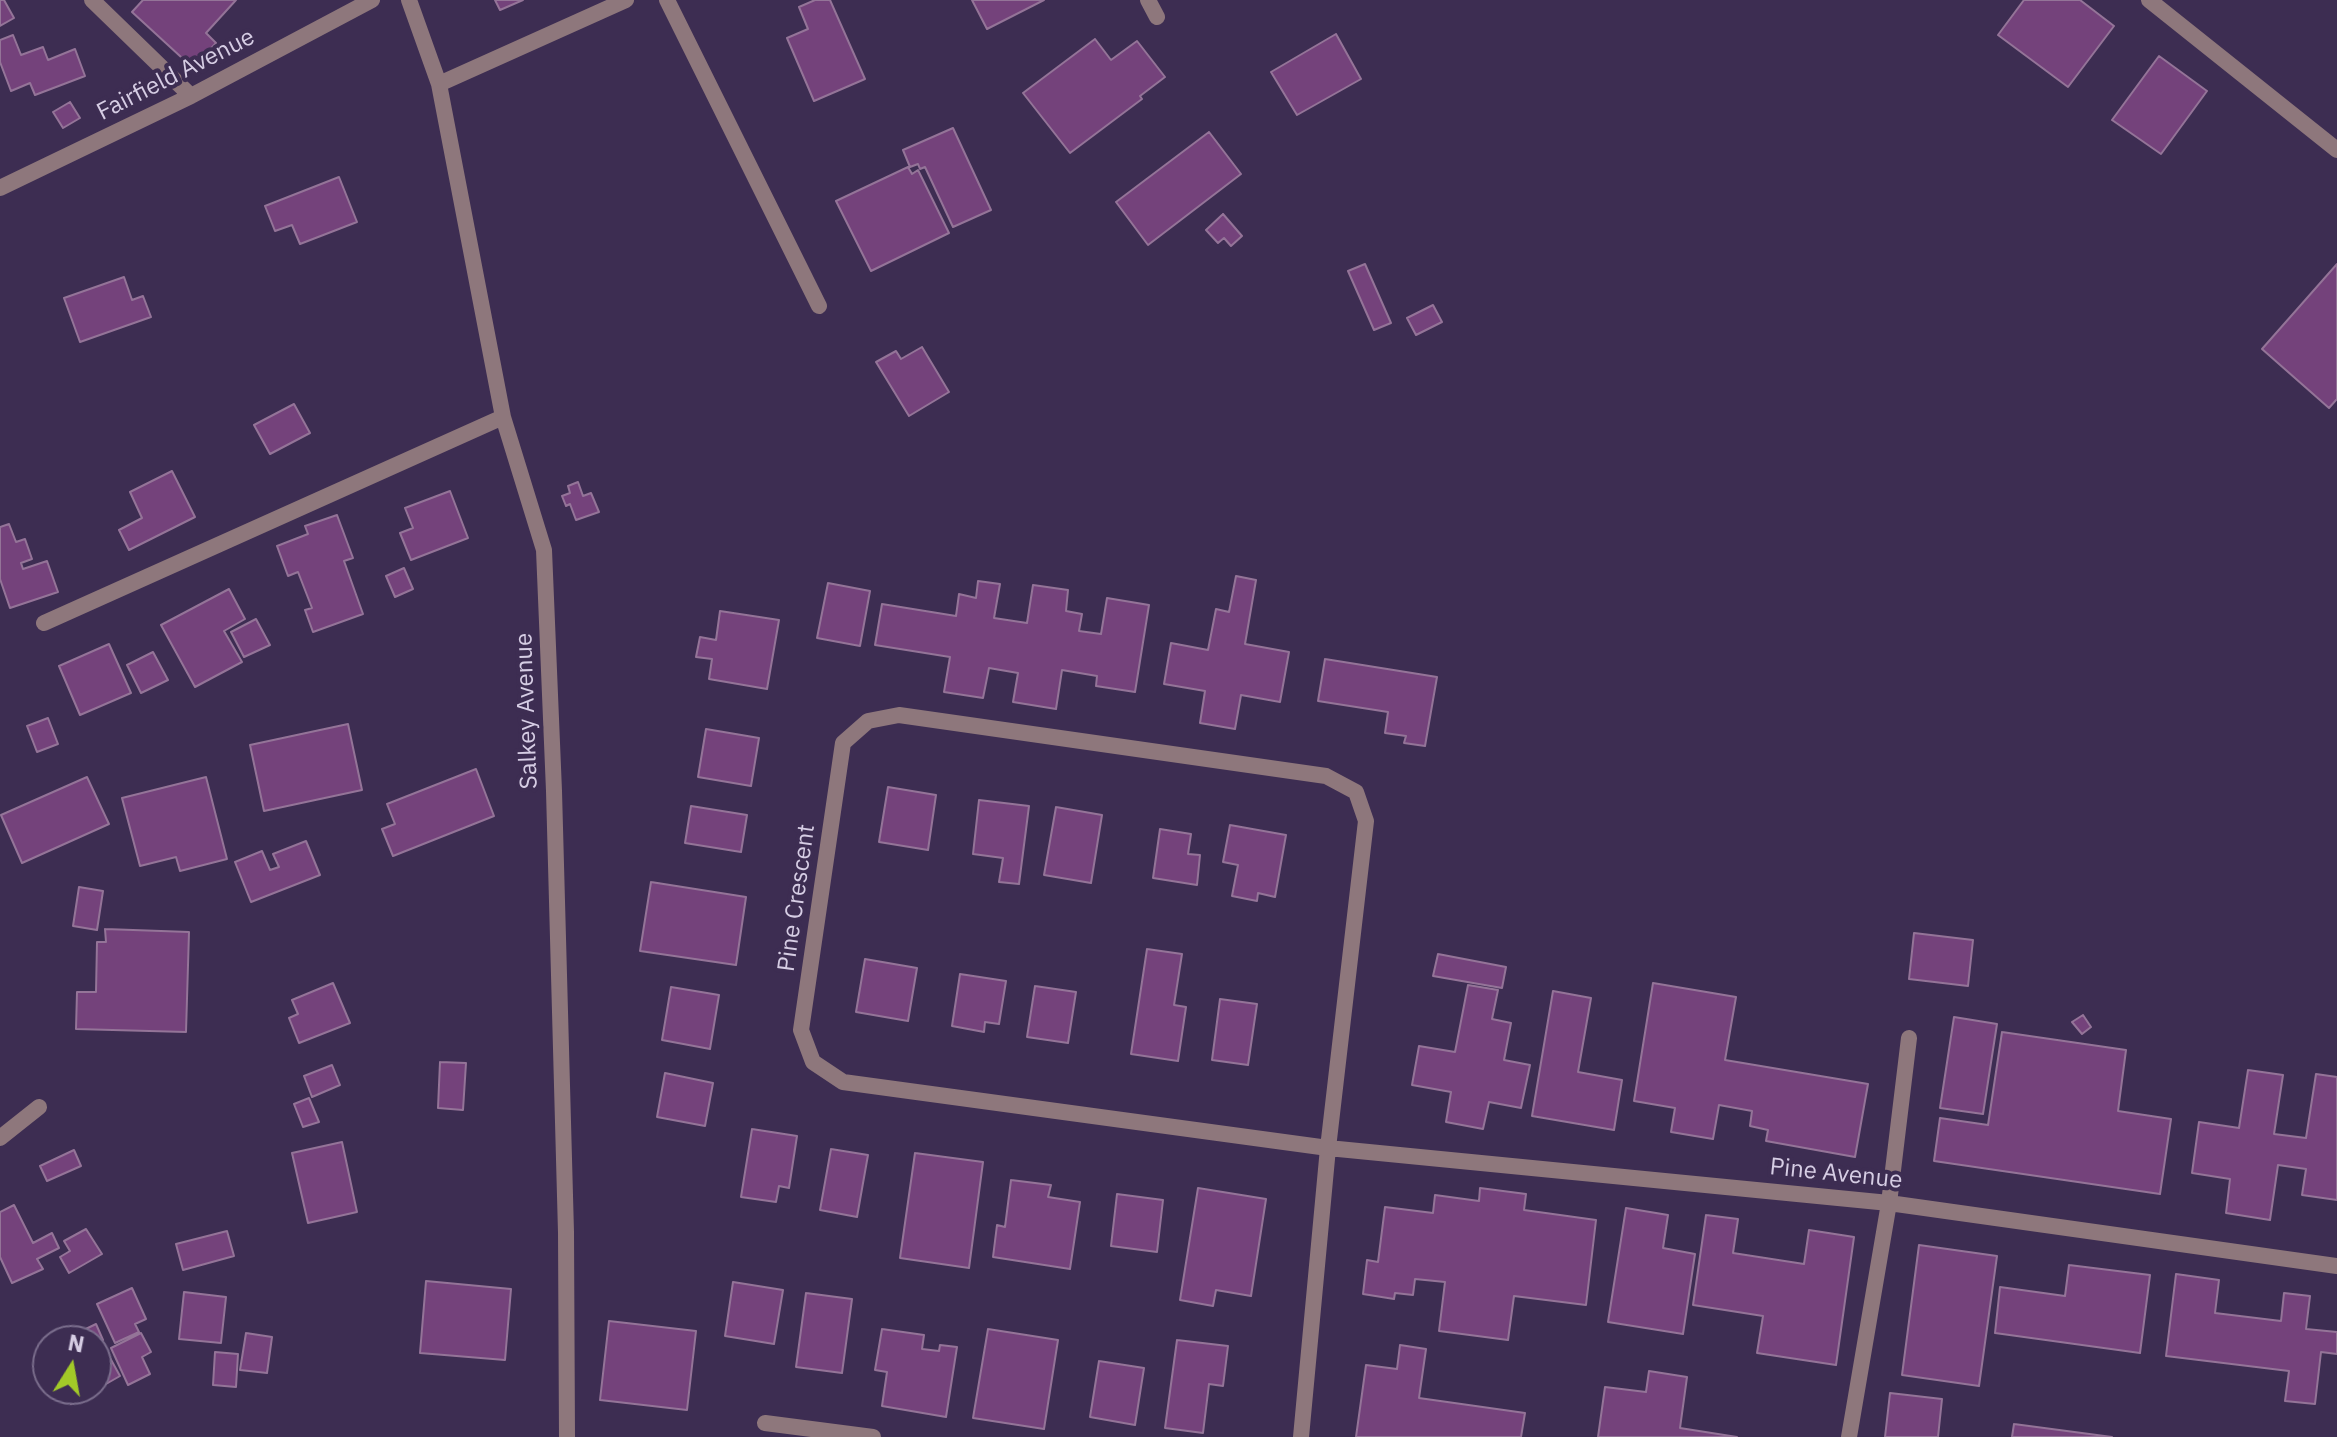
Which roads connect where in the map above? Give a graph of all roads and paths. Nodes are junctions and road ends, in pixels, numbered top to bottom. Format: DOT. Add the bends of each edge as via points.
graph roads {
  1 [pos="92,0"];
  2 [pos="372,0"];
  3 [pos="409,0"];
  4 [pos="626,0"];
  5 [pos="667,0"];
  6 [pos="1148,0"];
  7 [pos="2149,0"];
  8 [pos="1157,17"];
  9 [pos="439,84"];
  10 [pos="191,96"];
  11 [pos="2337,150"];
  12 [pos="0,188"];
  13 [pos="819,306"];
  14 [pos="503,417"];
  15 [pos="44,623"];
  16 [pos="1909,1038"];
  17 [pos="39,1107"];
  18 [pos="0,1138"];
  19 [pos="1328,1148"];
  20 [pos="1889,1203"];
  21 [pos="2337,1266"];
  22 [pos="765,1423"];
  23 [pos="567,1437"];
  24 [pos="873,1437"];
  25 [pos="1301,1437"];
  26 [pos="1849,1437"];
  1 -- 10 [label="street"];
  2 -- 10 [label="street, Fairfield Avenue"];
  3 -- 9 [label="street, Salkey Avenue"];
  4 -- 9 [label="street"];
  5 -- 13 [label="street"];
  6 -- 8 [label="street"];
  7 -- 11 [label="street"];
  9 -- 14 [label="street, Salkey Avenue"];
  10 -- 12 [label="street, Fairfield Avenue"];
  14 -- 15 [label="street"];
  14 -- 23 [label="street, Salkey Avenue" via="544,550 566,1232"];
  16 -- 20 [label="street"];
  17 -- 18 [label="street"];
  19 -- 19 [label="street, Pine Crescent" via="843,1082 813,1062 801,1030 843,743 868,721 899,715 1310,773 1356,792 1366,821"];
  19 -- 20 [label="street, Pine Avenue"];
  19 -- 25 [label="street"];
  20 -- 21 [label="street, Pine Avenue"];
  20 -- 26 [label="street"];
  22 -- 24 [label="street"];
}
